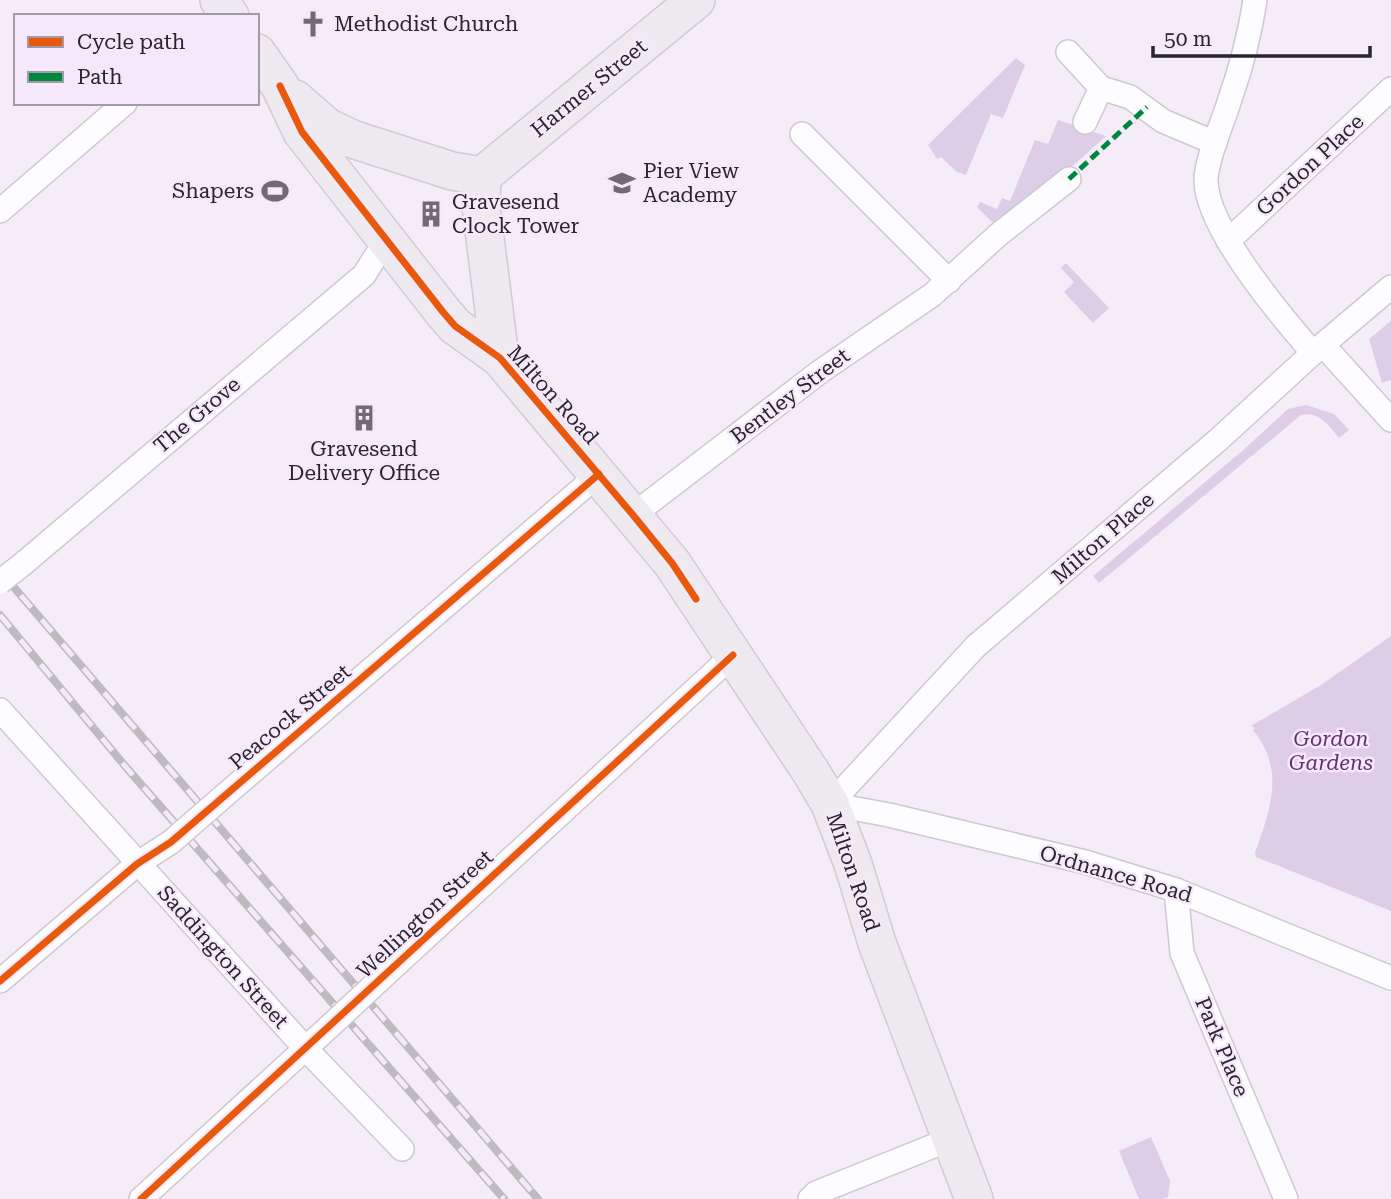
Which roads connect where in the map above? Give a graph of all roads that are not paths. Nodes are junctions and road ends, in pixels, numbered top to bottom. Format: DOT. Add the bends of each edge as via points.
graph roads {
  1 [pos="696,0"];
  2 [pos="1255,0"];
  3 [pos="1068,52"];
  4 [pos="259,56"];
  5 [pos="280,86"];
  6 [pos="1101,88"];
  7 [pos="1391,89"];
  8 [pos="123,105"];
  9 [pos="1085,122"];
  10 [pos="802,134"];
  11 [pos="1215,143"];
  12 [pos="482,176"];
  13 [pos="1069,179"];
  14 [pos="0,211"];
  15 [pos="386,240"];
  16 [pos="1228,241"];
  17 [pos="949,281"];
  18 [pos="1391,286"];
  19 [pos="1318,349"];
  20 [pos="500,358"];
  21 [pos="1391,420"];
  22 [pos="599,474"];
  23 [pos="633,515"];
  24 [pos="0,582"];
  25 [pos="733,655"];
  26 [pos="0,710"];
  27 [pos="830,804"];
  28 [pos="137,864"];
  29 [pos="1177,890"];
  30 [pos="1391,978"];
  31 [pos="0,981"];
  32 [pos="305,1048"];
  33 [pos="951,1139"];
  34 [pos="402,1149"];
  35 [pos="141,1199"];
  36 [pos="810,1199"];
  37 [pos="974,1199"];
  38 [pos="1286,1199"];
  1 -- 12 [label="main road, Harmer Street"];
  2 -- 11 [label="street" via="1232,96"];
  3 -- 6 [label="street"];
  4 -- 5 [label="main road, Milton Road"];
  5 -- 12 [label="main road" via="327,127 452,171"];
  5 -- 15 [label="main road, Milton Road" via="302,132"];
  6 -- 9 [label="street"];
  6 -- 11 [label="street" via="1130,97 1163,121"];
  7 -- 16 [label="street, Gordon Place"];
  8 -- 14 [label="street"];
  10 -- 17 [label="street"];
  11 -- 16 [label="street" via="1205,179 1208,198"];
  12 -- 20 [label="main road" via="481,206"];
  13 -- 17 [label="street, Bentley Street"];
  15 -- 20 [label="main road, Milton Road" via="455,326"];
  15 -- 24 [label="street, The Grove, bridge" via="364,275"];
  16 -- 19 [label="street"];
  17 -- 23 [label="street, Bentley Street" via="821,371"];
  18 -- 19 [label="street, Milton Place"];
  19 -- 21 [label="street"];
  19 -- 27 [label="street, Milton Place" via="976,646"];
  20 -- 22 [label="main road, Milton Road"];
  22 -- 23 [label="main road, Milton Road"];
  22 -- 28 [label="street, Peacock Street, bridge" via="171,842"];
  23 -- 25 [label="main road, Milton Road" via="672,563"];
  25 -- 27 [label="main road, Milton Road"];
  25 -- 32 [label="street, Wellington Street, bridge"];
  26 -- 28 [label="street, Saddington Street"];
  27 -- 29 [label="street, Ordnance Road" via="1085,862"];
  27 -- 33 [label="main road, Milton Road"];
  28 -- 31 [label="street, Peacock Street"];
  28 -- 32 [label="street, Saddington Street"];
  29 -- 30 [label="street, Ordnance Road"];
  29 -- 38 [label="street, Park Place" via="1182,953"];
  32 -- 34 [label="street, Saddington Street"];
  32 -- 35 [label="street, Wellington Street"];
  33 -- 36 [label="street"];
  33 -- 37 [label="main road, Milton Road"];
}
